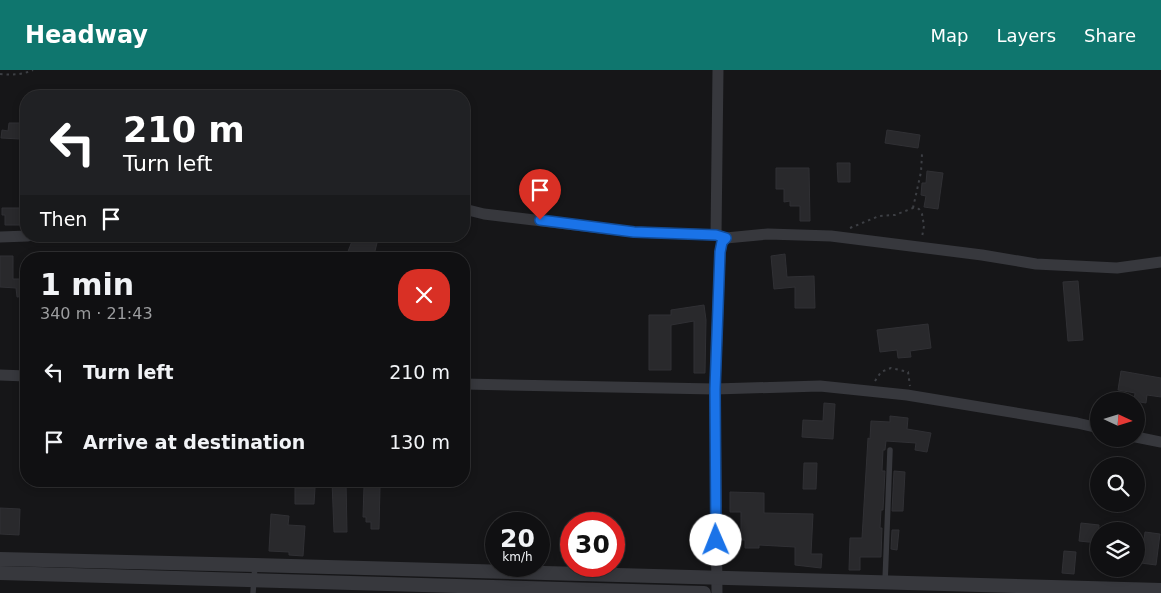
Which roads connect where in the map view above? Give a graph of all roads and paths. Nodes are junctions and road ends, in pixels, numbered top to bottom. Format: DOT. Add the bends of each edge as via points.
graph roads {
  1 [pos="33,70"];
  2 [pos="718,70"];
  3 [pos="0,74"];
  4 [pos="922,154"];
  5 [pos="913,208"];
  6 [pos="470,210"];
  7 [pos="20,236"];
  8 [pos="721,236"];
  9 [pos="831,236"];
  10 [pos="0,237"];
  11 [pos="914,247"];
  12 [pos="1161,262"];
  13 [pos="0,375"];
  14 [pos="20,376"];
  15 [pos="470,384"];
  16 [pos="715,389"];
  17 [pos="869,391"];
  18 [pos="907,395"];
  19 [pos="1090,426"];
  20 [pos="1145,438"];
  21 [pos="1161,442"];
  22 [pos="890,450"];
  23 [pos="0,560"];
  24 [pos="255,565"];
  25 [pos="0,573"];
  26 [pos="717,578"];
  27 [pos="885,583"];
  28 [pos="254,587"];
  29 [pos="1001,589"];
  30 [pos="1161,590"];
  31 [pos="704,593"];
  32 [pos="717,593"];
  1 -- 3 [label="path"];
  2 -- 8 [label="street"];
  4 -- 5 [label="path"];
  5 -- 9 [label="path" via="895,215 879,216"];
  5 -- 11 [label="path" via="919,209 924,226 920,242"];
  6 -- 8 [label="street" via="634,232"];
  7 -- 10 [label="street"];
  8 -- 9 [label="street"];
  8 -- 16 [label="street"];
  9 -- 11 [label="street"];
  11 -- 12 [label="street" via="1036,264 1117,268"];
  13 -- 14 [label="street"];
  15 -- 16 [label="street"];
  16 -- 17 [label="street" via="820,386"];
  16 -- 26 [label="street"];
  17 -- 18 [label="street"];
  17 -- 18 [label="path" via="881,372 890,368 908,372 910,386"];
  18 -- 19 [label="street"];
  20 -- 21 [label="street"];
  22 -- 27 [label="lane"];
  23 -- 24 [label="street"];
  24 -- 26 [label="street"];
  24 -- 28 [label="lane"];
  25 -- 28 [label="street"];
  26 -- 27 [label="street"];
  26 -- 32 [label="street"];
  27 -- 29 [label="street"];
  28 -- 31 [label="street"];
  29 -- 30 [label="street"];
}
